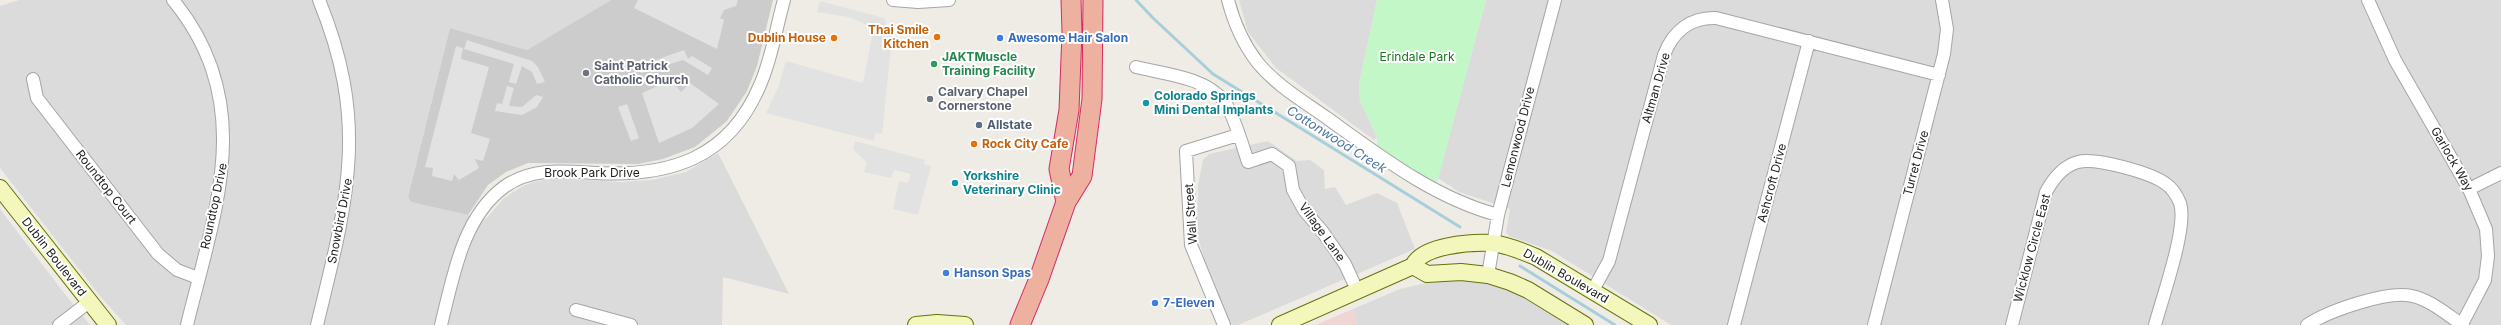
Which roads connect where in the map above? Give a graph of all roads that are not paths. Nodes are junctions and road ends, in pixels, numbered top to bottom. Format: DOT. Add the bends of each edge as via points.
graph roads {
  1 [pos="173,0"];
  2 [pos="319,0"];
  3 [pos="784,0"];
  4 [pos="893,0"];
  5 [pos="949,0"];
  6 [pos="1071,0"];
  7 [pos="1093,0"];
  8 [pos="1228,0"];
  9 [pos="1555,0"];
  10 [pos="1942,0"];
  11 [pos="2368,0"];
  12 [pos="1810,41"];
  13 [pos="1136,67"];
  14 [pos="1939,75"];
  15 [pos="33,79"];
  16 [pos="1238,136"];
  17 [pos="2501,173"];
  18 [pos="0,188"];
  19 [pos="2470,189"];
  20 [pos="1066,202"];
  21 [pos="1498,215"];
  22 [pos="1492,243"];
  23 [pos="1412,266"];
  24 [pos="1488,275"];
  25 [pos="198,278"];
  26 [pos="1357,290"];
  27 [pos="1593,290"];
  28 [pos="89,302"];
  29 [pos="576,310"];
  30 [pos="58,325"];
  31 [pos="108,325"];
  32 [pos="187,325"];
  33 [pos="317,325"];
  34 [pos="441,325"];
  35 [pos="631,325"];
  36 [pos="916,325"];
  37 [pos="966,325"];
  38 [pos="1020,325"];
  39 [pos="1224,325"];
  40 [pos="1280,325"];
  41 [pos="1585,325"];
  42 [pos="1649,325"];
  43 [pos="1734,325"];
  44 [pos="1874,325"];
  45 [pos="2012,325"];
  46 [pos="2155,325"];
  47 [pos="2307,325"];
  48 [pos="2462,325"];
  1 -- 25 [label="street, Roundtop Drive" via="195,31 208,56 223,115 225,143 222,175"];
  2 -- 33 [label="street, Snowbird Drive" via="341,62 348,108 350,148 344,211"];
  3 -- 34 [label="street, Brook Park Drive" via="760,84 746,112 727,134 694,158 656,172 618,174 545,171 516,180 504,188 478,218 466,239 457,260"];
  4 -- 5 [label="street"];
  6 -- 20 [label="highway" via="1069,110 1059,169"];
  7 -- 20 [label="highway" via="1094,63 1089,136 1082,176"];
  8 -- 21 [label="street" via="1239,33 1248,49 1273,79 1377,154 1435,190 1465,205"];
  9 -- 21 [label="street, Lemonwood Drive"];
  10 -- 14 [label="street, Turret Drive" via="1947,29"];
  11 -- 19 [label="street, Garlock Way" via="2395,60"];
  12 -- 14 [label="street, Altman Drive"];
  12 -- 27 [label="street, Altman Drive" via="1716,18 1702,18 1691,22 1673,37 1664,55 1609,261"];
  12 -- 43 [label="street, Ashcroft Drive"];
  13 -- 16 [label="street, Village Lane" via="1193,81 1217,94 1226,102"];
  14 -- 44 [label="street, Turret Drive"];
  15 -- 25 [label="street, Roundtop Court" via="37,98 158,254 177,270"];
  16 -- 26 [label="street, Village Lane" via="1248,162 1272,154 1289,166 1293,190 1304,210 1345,264"];
  16 -- 39 [label="street, Wall Street" via="1186,151 1191,245"];
  17 -- 19 [label="street"];
  18 -- 28 [label="main road, Dublin Boulevard"];
  19 -- 48 [label="street, Garlock Way" via="2486,229 2488,267 2481,292"];
  20 -- 38 [label="highway"];
  21 -- 22 [label="street, Lemonwood Drive"];
  22 -- 23 [label="main road, Dublin Boulevard" via="1448,247 1428,252 1416,259"];
  22 -- 24 [label="street, Lemonwood Drive"];
  22 -- 27 [label="main road, Dublin Boulevard" via="1518,249 1536,257"];
  23 -- 24 [label="main road" via="1427,274 1461,272"];
  23 -- 26 [label="main road, Dublin Boulevard"];
  24 -- 41 [label="main road" via="1528,290"];
  25 -- 32 [label="street, Roundtop Drive"];
  26 -- 40 [label="main road, Dublin Boulevard"];
  27 -- 42 [label="main road, Dublin Boulevard"];
  28 -- 30 [label="street"];
  28 -- 31 [label="main road, Dublin Boulevard"];
  29 -- 35 [label="street"];
  36 -- 37 [label="main road"];
  45 -- 46 [label="street, Wicklow Circle East" via="2046,192 2067,166 2085,161 2156,178 2174,192 2182,215"];
  47 -- 48 [label="street" via="2350,307 2389,295 2402,294 2423,299"];
}
